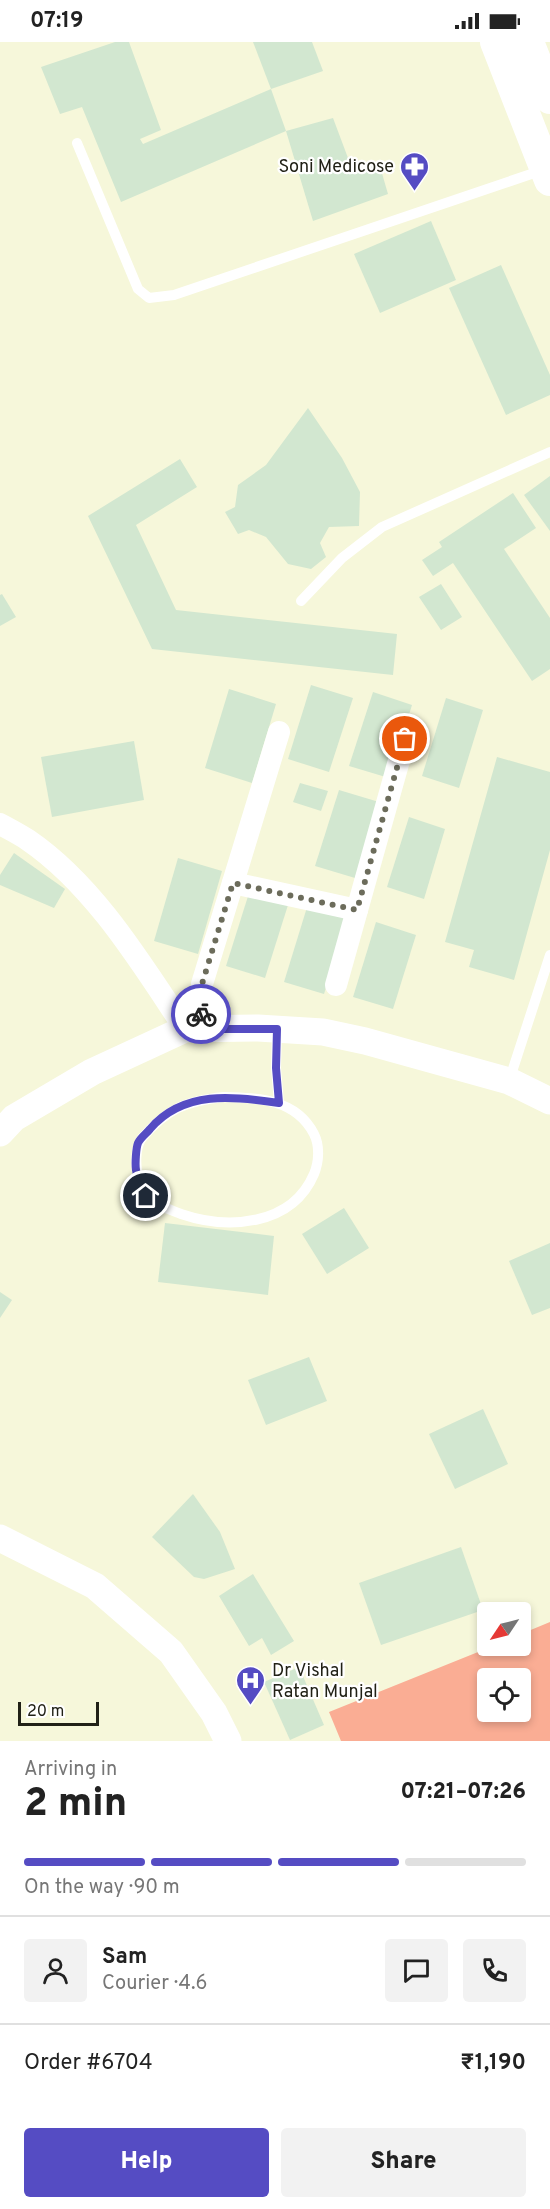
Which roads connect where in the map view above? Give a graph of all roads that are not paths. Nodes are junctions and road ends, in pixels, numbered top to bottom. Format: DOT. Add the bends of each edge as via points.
graph roads {
  1 [pos="496,42"];
  2 [pos="528,42"];
  3 [pos="550,98"];
  4 [pos="77,142"];
  5 [pos="548,174"];
  6 [pos="550,452"];
  7 [pos="301,601"];
  8 [pos="279,732"];
  9 [pos="405,739"];
  10 [pos="0,824"];
  11 [pos="233,883"];
  12 [pos="357,910"];
  13 [pos="550,955"];
  14 [pos="336,985"];
  15 [pos="193,1029"];
  16 [pos="277,1029"];
  17 [pos="509,1081"];
  18 [pos="550,1101"];
  19 [pos="279,1103"];
  20 [pos="4,1121"];
  21 [pos="0,1539"];
  22 [pos="228,1741"];
  1 -- 5 [label="main road"];
  2 -- 3 [label="main road"];
  4 -- 5 [label="lane" via="138,289 149,298 174,296"];
  6 -- 7 [label="lane" via="382,527 342,558"];
  8 -- 11 [label="street"];
  9 -- 12 [label="street"];
  10 -- 15 [label="street" via="28,840 76,881"];
  11 -- 12 [label="street"];
  11 -- 15 [label="street" via="202,984"];
  12 -- 14 [label="street"];
  13 -- 17 [label="lane"];
  15 -- 16 [label="street"];
  15 -- 20 [label="street" via="92,1072"];
  16 -- 17 [label="street" via="323,1032 365,1041"];
  16 -- 19 [label="lane"];
  17 -- 18 [label="street"];
  19 -- 19 [label="lane" via="303,1116 315,1137 319,1163 308,1189 295,1202 256,1220 229,1223 198,1220 146,1196 136,1171 138,1143 176,1107 224,1097"];
  21 -- 22 [label="street" via="95,1586 171,1652 214,1713"];
}
